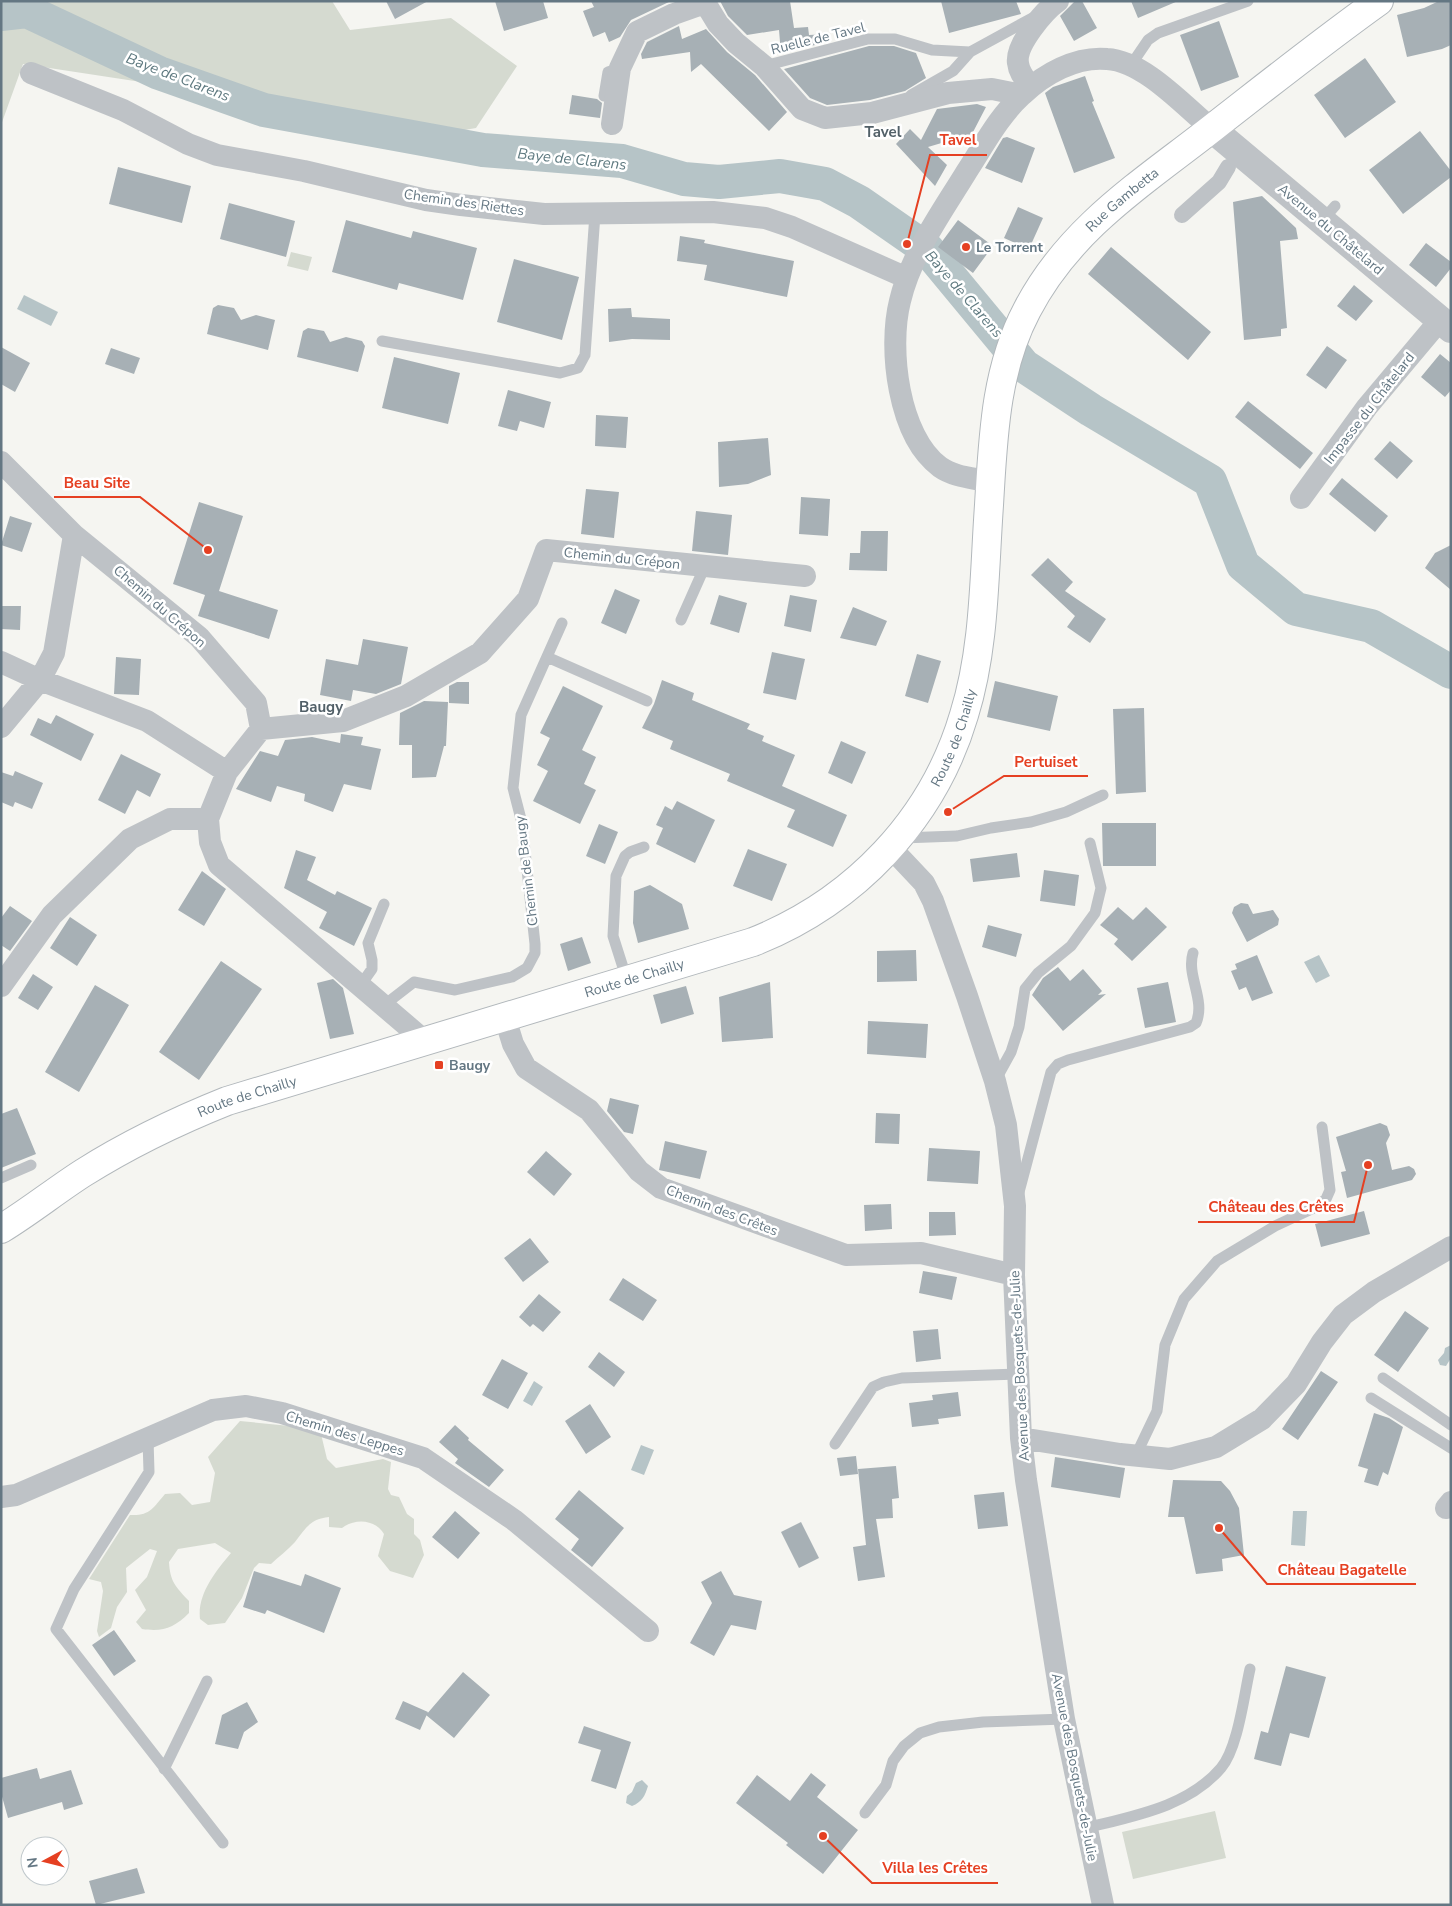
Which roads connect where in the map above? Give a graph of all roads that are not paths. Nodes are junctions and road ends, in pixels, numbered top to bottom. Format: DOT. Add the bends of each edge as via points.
graph roads {
  1 [pos="1248,1"];
  2 [pos="1379,1"];
  3 [pos="705,2"];
  4 [pos="1052,6"];
  5 [pos="970,52"];
  6 [pos="1131,65"];
  7 [pos="764,66"];
  8 [pos="620,68"];
  9 [pos="31,73"];
  10 [pos="1026,91"];
  11 [pos="604,96"];
  12 [pos="885,109"];
  13 [pos="612,124"];
  14 [pos="1212,129"];
  15 [pos="1228,167"];
  16 [pos="596,214"];
  17 [pos="1182,215"];
  18 [pos="907,278"];
  19 [pos="1446,325"];
  20 [pos="382,341"];
  21 [pos="1,462"];
  22 [pos="990,482"];
  23 [pos="1301,498"];
  24 [pos="74,536"];
  25 [pos="705,566"];
  26 [pos="805,576"];
  27 [pos="681,620"];
  28 [pos="562,623"];
  29 [pos="547,657"];
  30 [pos="1,662"];
  31 [pos="40,680"];
  32 [pos="646,701"];
  33 [pos="1,727"];
  34 [pos="261,729"];
  35 [pos="227,772"];
  36 [pos="1103,795"];
  37 [pos="208,818"];
  38 [pos="894,843"];
  39 [pos="1090,843"];
  40 [pos="644,847"];
  41 [pos="384,904"];
  42 [pos="1193,953"];
  43 [pos="627,980"];
  44 [pos="1,986"];
  45 [pos="360,986"];
  46 [pos="383,1006"];
  47 [pos="505,1018"];
  48 [pos="426,1042"];
  49 [pos="995,1081"];
  50 [pos="1322,1127"];
  51 [pos="31,1165"];
  52 [pos="1,1178"];
  53 [pos="1015,1206"];
  54 [pos="3,1229"];
  55 [pos="1451,1246"];
  56 [pos="1014,1275"];
  57 [pos="1018,1374"];
  58 [pos="1383,1378"];
  59 [pos="1371,1398"];
  60 [pos="1451,1426"];
  61 [pos="1021,1438"];
  62 [pos="148,1440"];
  63 [pos="835,1444"];
  64 [pos="1451,1448"];
  65 [pos="1136,1455"];
  66 [pos="1,1497"];
  67 [pos="648,1632"];
  68 [pos="1250,1669"];
  69 [pos="207,1681"];
  70 [pos="1064,1719"];
  71 [pos="164,1770"];
  72 [pos="865,1812"];
  73 [pos="1086,1828"];
  74 [pos="224,1843"];
  75 [pos="1102,1905"];
  1 -- 6 [label="lane" via="1158,34 1148,40"];
  2 -- 14 [label="main road, Rue Gambetta"];
  3 -- 7 [label="street" via="718,24"];
  3 -- 8 [label="street" via="637,32"];
  4 -- 5 [label="lane"];
  4 -- 10 [label="street" via="1019,48 1017,61"];
  5 -- 7 [label="lane, Ruelle de Tavel" via="932,50 896,38 868,39"];
  5 -- 12 [label="lane" via="953,71"];
  6 -- 10 [label="street" via="1108,59 1082,61 1064,67"];
  6 -- 14 [label="street"];
  7 -- 12 [label="street" via="802,109 825,118"];
  8 -- 11 [label="lane" via="608,72"];
  8 -- 13 [label="street"];
  9 -- 16 [label="street, Chemin des Riettes" via="123,110 188,144 217,155 304,171 426,200 544,214"];
  10 -- 12 [label="street" via="992,89 948,94"];
  10 -- 18 [label="street" via="999,121 931,229"];
  14 -- 19 [label="street, Avenue du Châtelard" via="1328,214"];
  14 -- 22 [label="main road, Rue Gambetta" via="1147,177 1093,223 1046,276 1026,312 1006,361"];
  15 -- 17 [label="street" via="1219,182"];
  16 -- 18 [label="street, Chemin des Riettes" via="713,212 765,218"];
  16 -- 20 [label="lane" via="585,355 578,368 560,373"];
  18 -- 22 [label="street" via="897,315 895,347 900,392 910,422 929,457 941,468"];
  19 -- 23 [label="street, Impasse du Châtelard" via="1367,407"];
  21 -- 24 [label="street, Chemin du Crépon"];
  22 -- 38 [label="main road, Route de Chailly" via="981,623 972,685 952,750 933,788"];
  24 -- 31 [label="street" via="54,653"];
  24 -- 34 [label="street, Chemin du Crépon" via="199,637 256,703"];
  25 -- 26 [label="street, Chemin du Crépon"];
  25 -- 27 [label="lane"];
  25 -- 34 [label="street, Chemin du Crépon" via="546,550 528,599 480,653 406,696 343,721"];
  28 -- 29 [label="lane, Chemin de Baugy"];
  29 -- 32 [label="lane"];
  29 -- 46 [label="lane, Chemin de Baugy" via="521,716 513,788 522,823 536,953 527,968 512,977 455,990 414,982"];
  30 -- 31 [label="street"];
  31 -- 33 [label="street"];
  31 -- 35 [label="street" via="147,722"];
  34 -- 35 [label="street"];
  35 -- 37 [label="street"];
  36 -- 38 [label="lane" via="1066,812 1031,822 957,836"];
  37 -- 44 [label="street" via="170,818 130,838 52,915"];
  37 -- 45 [label="street" via="210,842 219,865"];
  38 -- 43 [label="main road, Route de Chailly" via="860,878 819,909 781,931 719,954"];
  38 -- 49 [label="street, Avenue des Bosquets-de-Julie" via="924,883 932,901"];
  39 -- 49 [label="lane" via="1101,888 1095,913 1071,946 1026,986 1011,1052"];
  40 -- 43 [label="lane" via="625,856 616,876 614,936"];
  41 -- 45 [label="lane" via="368,943 372,970"];
  42 -- 53 [label="lane" via="1191,970 1199,1008 1196,1023 1190,1028 1068,1060 1051,1072"];
  43 -- 47 [label="main road, Route de Chailly"];
  45 -- 46 [label="street"];
  46 -- 48 [label="street"];
  47 -- 48 [label="main road, Route de Chailly"];
  47 -- 56 [label="street, Chemin des Crêtes" via="513,1044 526,1068 589,1110 639,1171 661,1188 846,1255 921,1254"];
  48 -- 54 [label="main road, Route de Chailly" via="227,1101 188,1117 84,1173"];
  49 -- 53 [label="street, Avenue des Bosquets-de-Julie" via="1006,1126"];
  50 -- 65 [label="lane" via="1330,1190 1326,1200 1217,1261 1198,1280 1184,1299 1165,1345 1156,1411"];
  51 -- 52 [label="lane"];
  53 -- 56 [label="street, Avenue des Bosquets-de-Julie"];
  55 -- 65 [label="street" via="1374,1292 1343,1315 1296,1384 1262,1419 1216,1447 1170,1459"];
  56 -- 57 [label="street, Avenue des Bosquets-de-Julie"];
  57 -- 61 [label="street, Avenue des Bosquets-de-Julie"];
  57 -- 63 [label="lane" via="902,1378 884,1382 873,1387"];
  58 -- 60 [label="lane"];
  59 -- 64 [label="lane"];
  61 -- 65 [label="street"];
  61 -- 70 [label="street, Avenue des Bosquets-de-Julie"];
  62 -- 66 [label="street, Chemin des Leppes" via="16,1495"];
  62 -- 67 [label="street, Chemin des Leppes" via="212,1410 246,1406 282,1413 423,1458 514,1520"];
  62 -- 71 [label="lane" via="149,1472 74,1589 56,1629"];
  68 -- 73 [label="lane" via="1236,1734 1222,1767 1188,1796 1139,1815"];
  69 -- 71 [label="lane"];
  70 -- 72 [label="lane" via="983,1722 939,1727 920,1733 904,1746 893,1762 886,1785"];
  70 -- 73 [label="street, Avenue des Bosquets-de-Julie"];
  71 -- 74 [label="lane"];
  73 -- 75 [label="street, Avenue des Bosquets-de-Julie"];
}
